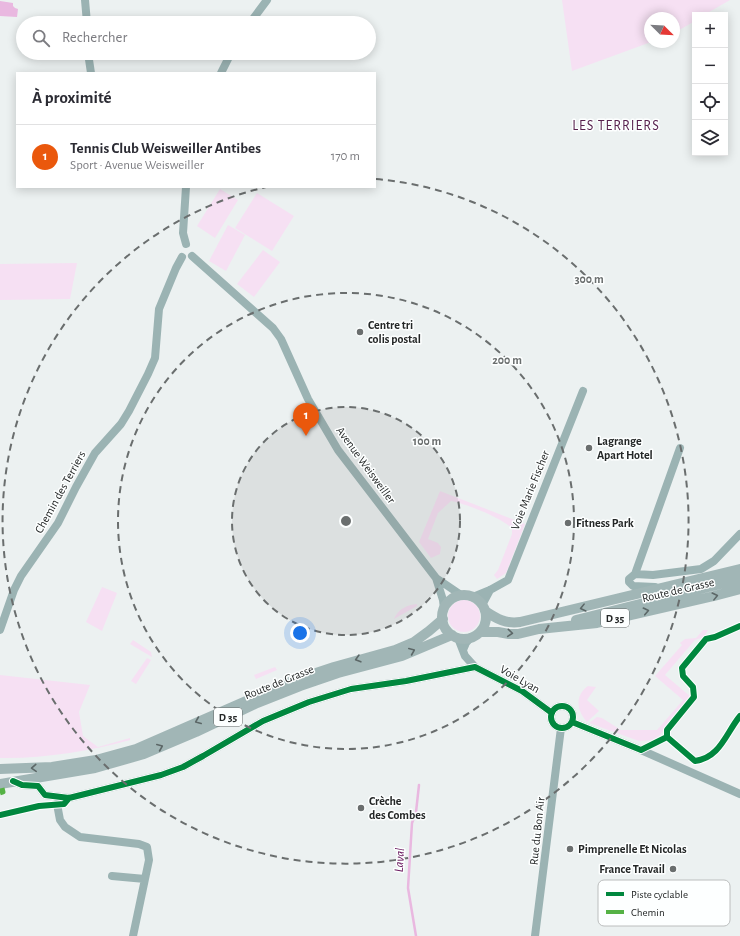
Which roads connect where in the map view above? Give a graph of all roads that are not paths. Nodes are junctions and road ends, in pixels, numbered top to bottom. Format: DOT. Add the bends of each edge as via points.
graph roads {
  1 [pos="86,0"];
  2 [pos="268,0"];
  3 [pos="87,16"];
  4 [pos="255,16"];
  5 [pos="89,60"];
  6 [pos="228,60"];
  7 [pos="90,72"];
  8 [pos="222,72"];
  9 [pos="186,188"];
  10 [pos="186,244"];
  11 [pos="192,256"];
  12 [pos="182,257"];
  13 [pos="583,391"];
  14 [pos="680,448"];
  15 [pos="740,534"];
  16 [pos="738,569"];
  17 [pos="632,576"];
  18 [pos="436,578"];
  19 [pos="740,579"];
  20 [pos="662,588"];
  21 [pos="740,589"];
  22 [pos="490,590"];
  23 [pos="461,595"];
  24 [pos="473,597"];
  25 [pos="484,608"];
  26 [pos="443,614"];
  27 [pos="539,629"];
  28 [pos="0,630"];
  29 [pos="475,634"];
  30 [pos="455,636"];
  31 [pos="463,650"];
  32 [pos="474,667"];
  33 [pos="552,713"];
  34 [pos="572,722"];
  35 [pos="561,728"];
  36 [pos="0,769"];
  37 [pos="13,782"];
  38 [pos="0,784"];
  39 [pos="740,794"];
  40 [pos="45,795"];
  41 [pos="66,798"];
  42 [pos="57,804"];
  43 [pos="112,876"];
  44 [pos="144,879"];
  45 [pos="133,936"];
  46 [pos="535,936"];
  1 -- 3 [label="street"];
  2 -- 4 [label="street"];
  5 -- 7 [label="street"];
  6 -- 8 [label="street"];
  9 -- 10 [label="street"];
  10 -- 11 [label="street" via="193,249"];
  10 -- 12 [label="street" via="180,249"];
  11 -- 12 [label="street"];
  11 -- 18 [label="street, Avenue Weisweiller" via="281,338 308,399 338,450"];
  12 -- 28 [label="street, Chemin des Terriers" via="159,309 155,358 148,374 121,424 94,453 58,523 21,576"];
  13 -- 22 [label="street, Voie Marie Fischer" via="508,580"];
  14 -- 17 [label="street"];
  15 -- 17 [label="street" via="714,561 701,570"];
  16 -- 20 [label="main road, Route de Grasse / D 35"];
  17 -- 20 [label="street" via="629,582 633,586"];
  18 -- 23 [label="street, Avenue Weisweiller"];
  18 -- 26 [label="street, Avenue Weisweiller" via="443,600"];
  19 -- 27 [label="main road, D 35"];
  20 -- 25 [label="main road, Route de Grasse / D 35, one-way" via="512,623 501,621"];
  27 -- 21 [label="main road, Route de Grasse / D 35, one-way" via="597,623"];
  22 -- 24 [label="street, Voie Marie Fischer"];
  22 -- 25 [label="street"];
  23 -- 24 [label="main road"];
  23 -- 26 [label="main road" via="450,600"];
  24 -- 25 [label="main road"];
  25 -- 29 [label="main road" via="484,625"];
  26 -- 30 [label="main road" via="447,630"];
  26 -- 36 [label="main road, Route de Grasse / D 35, one-way" via="429,632 414,642 292,681 136,749 96,760 52,767"];
  29 -- 27 [label="main road, Route de Grasse / D 35, one-way" via="518,634"];
  29 -- 30 [label="main road"];
  29 -- 31 [label="street"];
  30 -- 31 [label="street"];
  37 -- 30 [label="main road, Route de Grasse / D 35, one-way" via="95,768 144,754 300,686 402,656"];
  31 -- 32 [label="street"];
  32 -- 33 [label="street, Voie Lyan" via="522,691"];
  32 -- 41 [label="street" via="342,691 263,721 203,756 161,775"];
  33 -- 34 [label="street" via="562,706 568,708 572,712"];
  33 -- 35 [label="street" via="552,723"];
  34 -- 35 [label="street"];
  34 -- 39 [label="street"];
  35 -- 46 [label="street, Rue du Bon Air"];
  37 -- 38 [label="main road, Route de Grasse / D 35"];
  37 -- 40 [label="street" via="38,786"];
  40 -- 41 [label="street"];
  40 -- 42 [label="street"];
  41 -- 42 [label="street"];
  42 -- 44 [label="street" via="60,820 65,827 80,837 147,847 149,860"];
  43 -- 44 [label="street"];
  44 -- 45 [label="street"];
}
